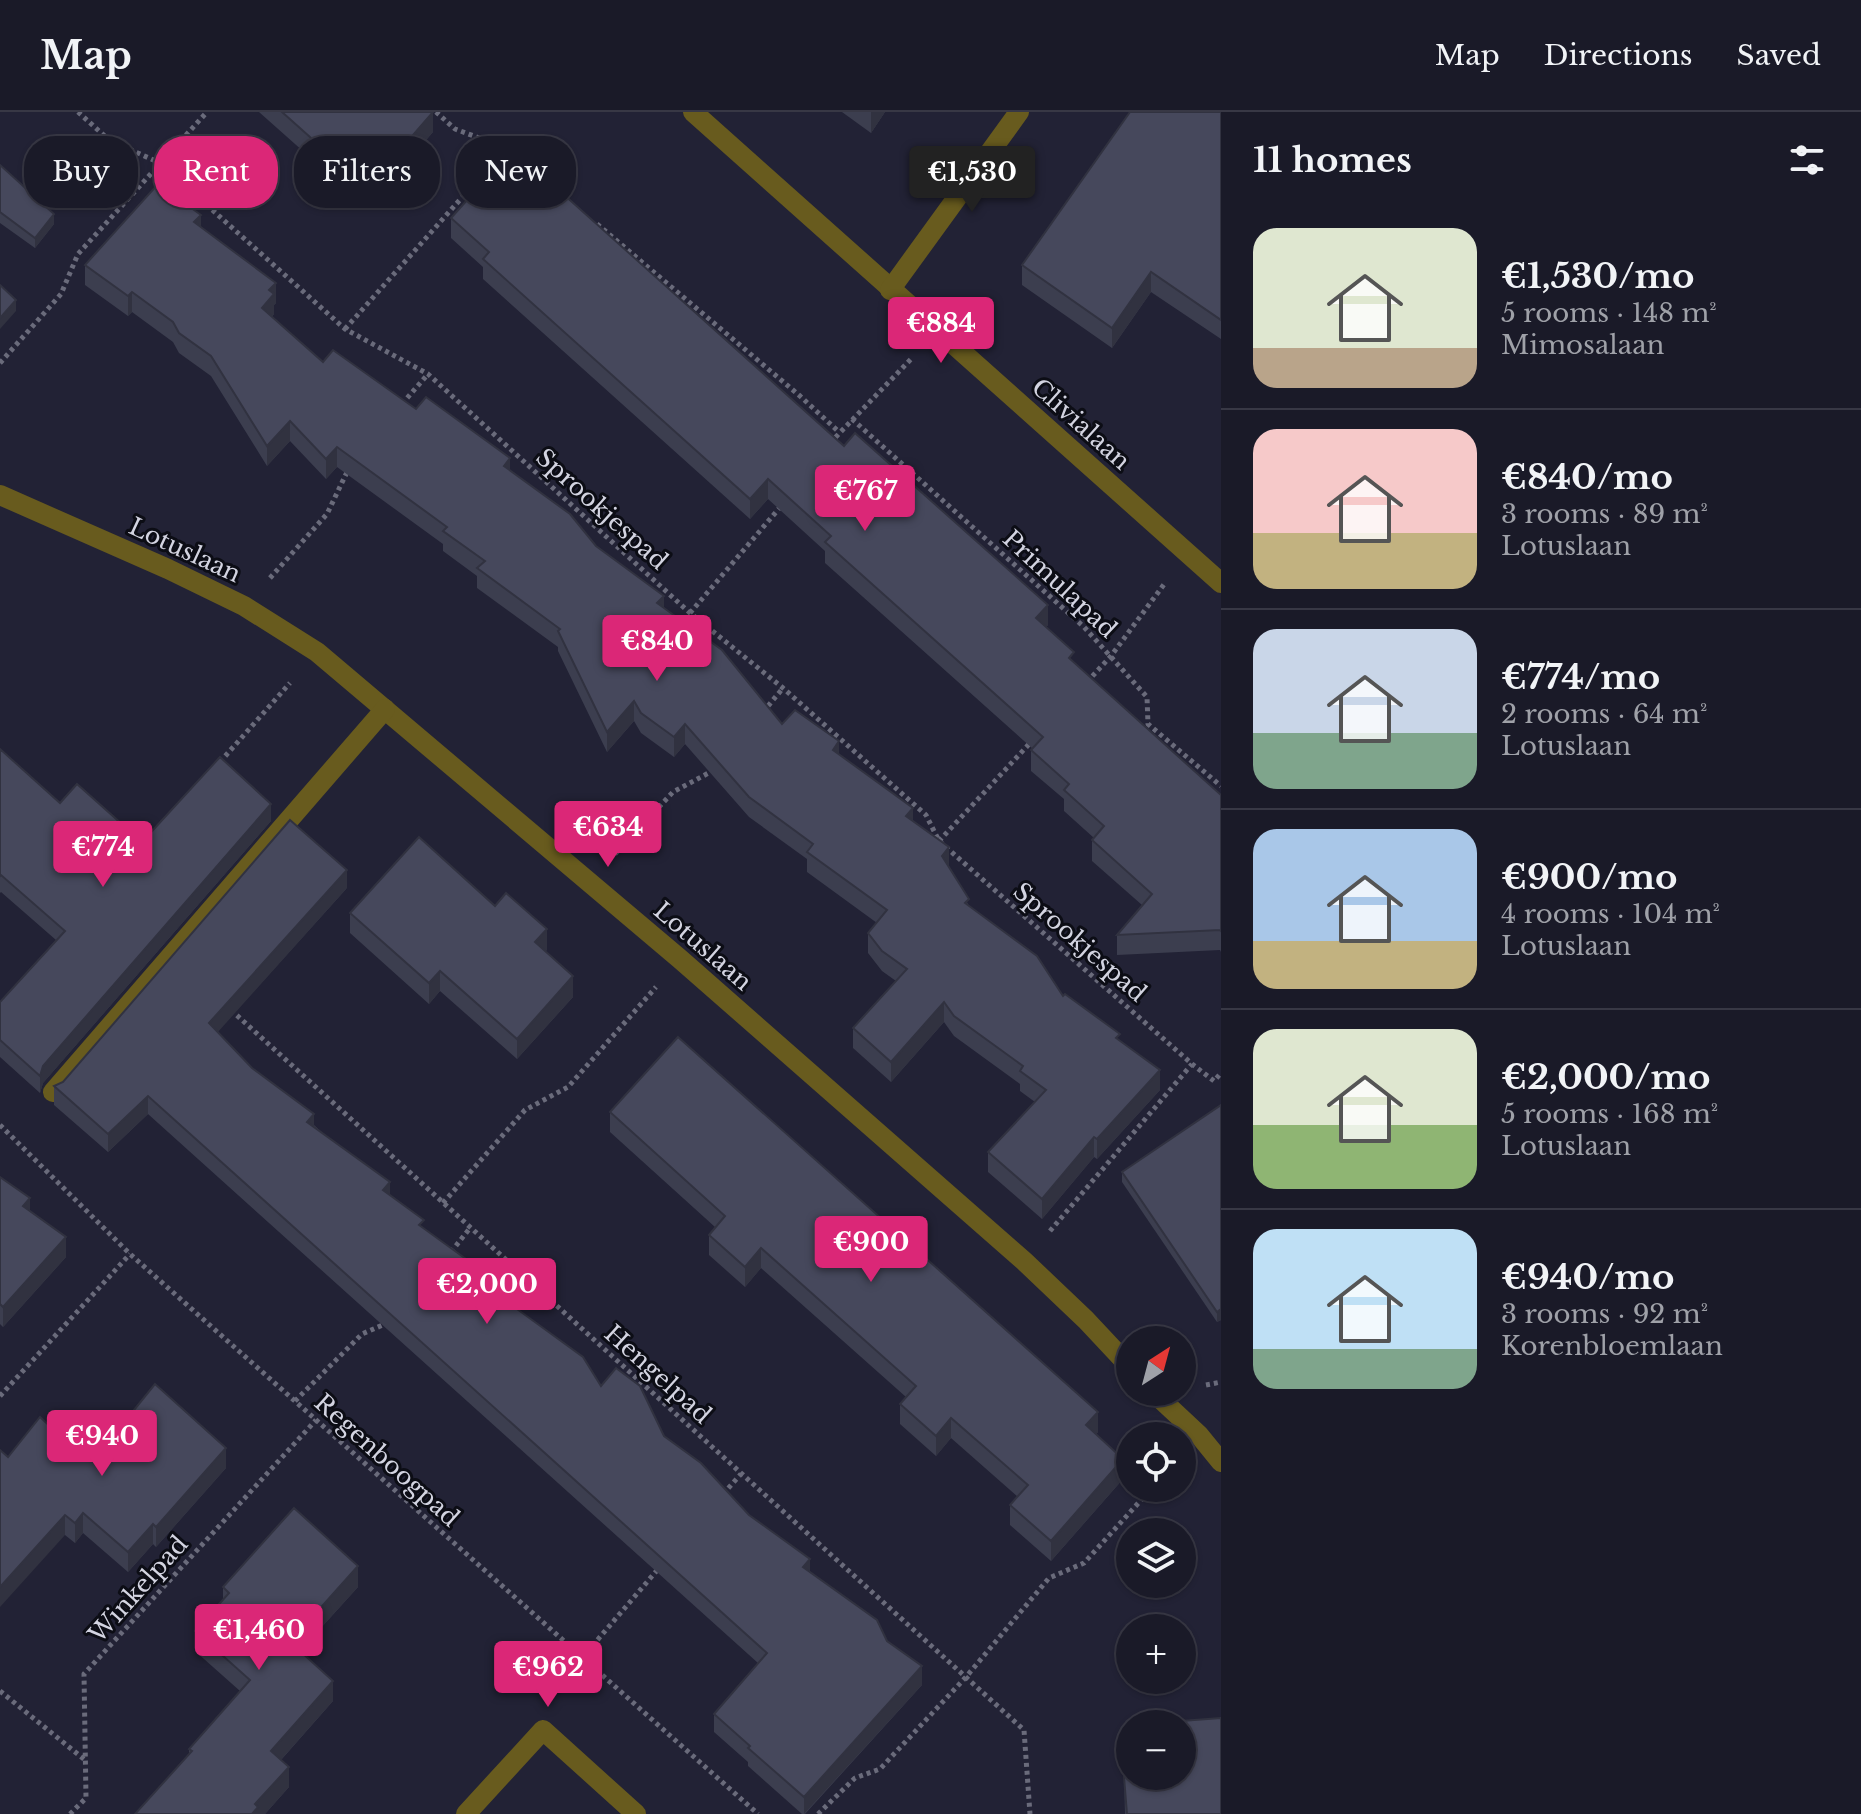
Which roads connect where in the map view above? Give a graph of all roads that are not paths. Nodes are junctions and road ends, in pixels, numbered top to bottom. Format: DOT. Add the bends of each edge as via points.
graph roads {
  1 [pos="693,112"];
  2 [pos="1019,112"];
  3 [pos="890,290"];
  4 [pos="0,495"];
  5 [pos="1221,583"];
  6 [pos="385,709"];
  7 [pos="53,1092"];
  8 [pos="1116,1352"];
  9 [pos="1168,1406"];
  10 [pos="1221,1462"];
  11 [pos="466,1814"];
  12 [pos="636,1814"];
  1 -- 3 [label="street, Clivialaan"];
  2 -- 3 [label="street"];
  3 -- 5 [label="street, Clivialaan"];
  4 -- 6 [label="street, Lotuslaan" via="244,606 317,652"];
  6 -- 7 [label="street"];
  6 -- 8 [label="street, Lotuslaan" via="1024,1261"];
  9 -- 10 [label="street"];
  11 -- 12 [label="street" via="543,1730"];
}
